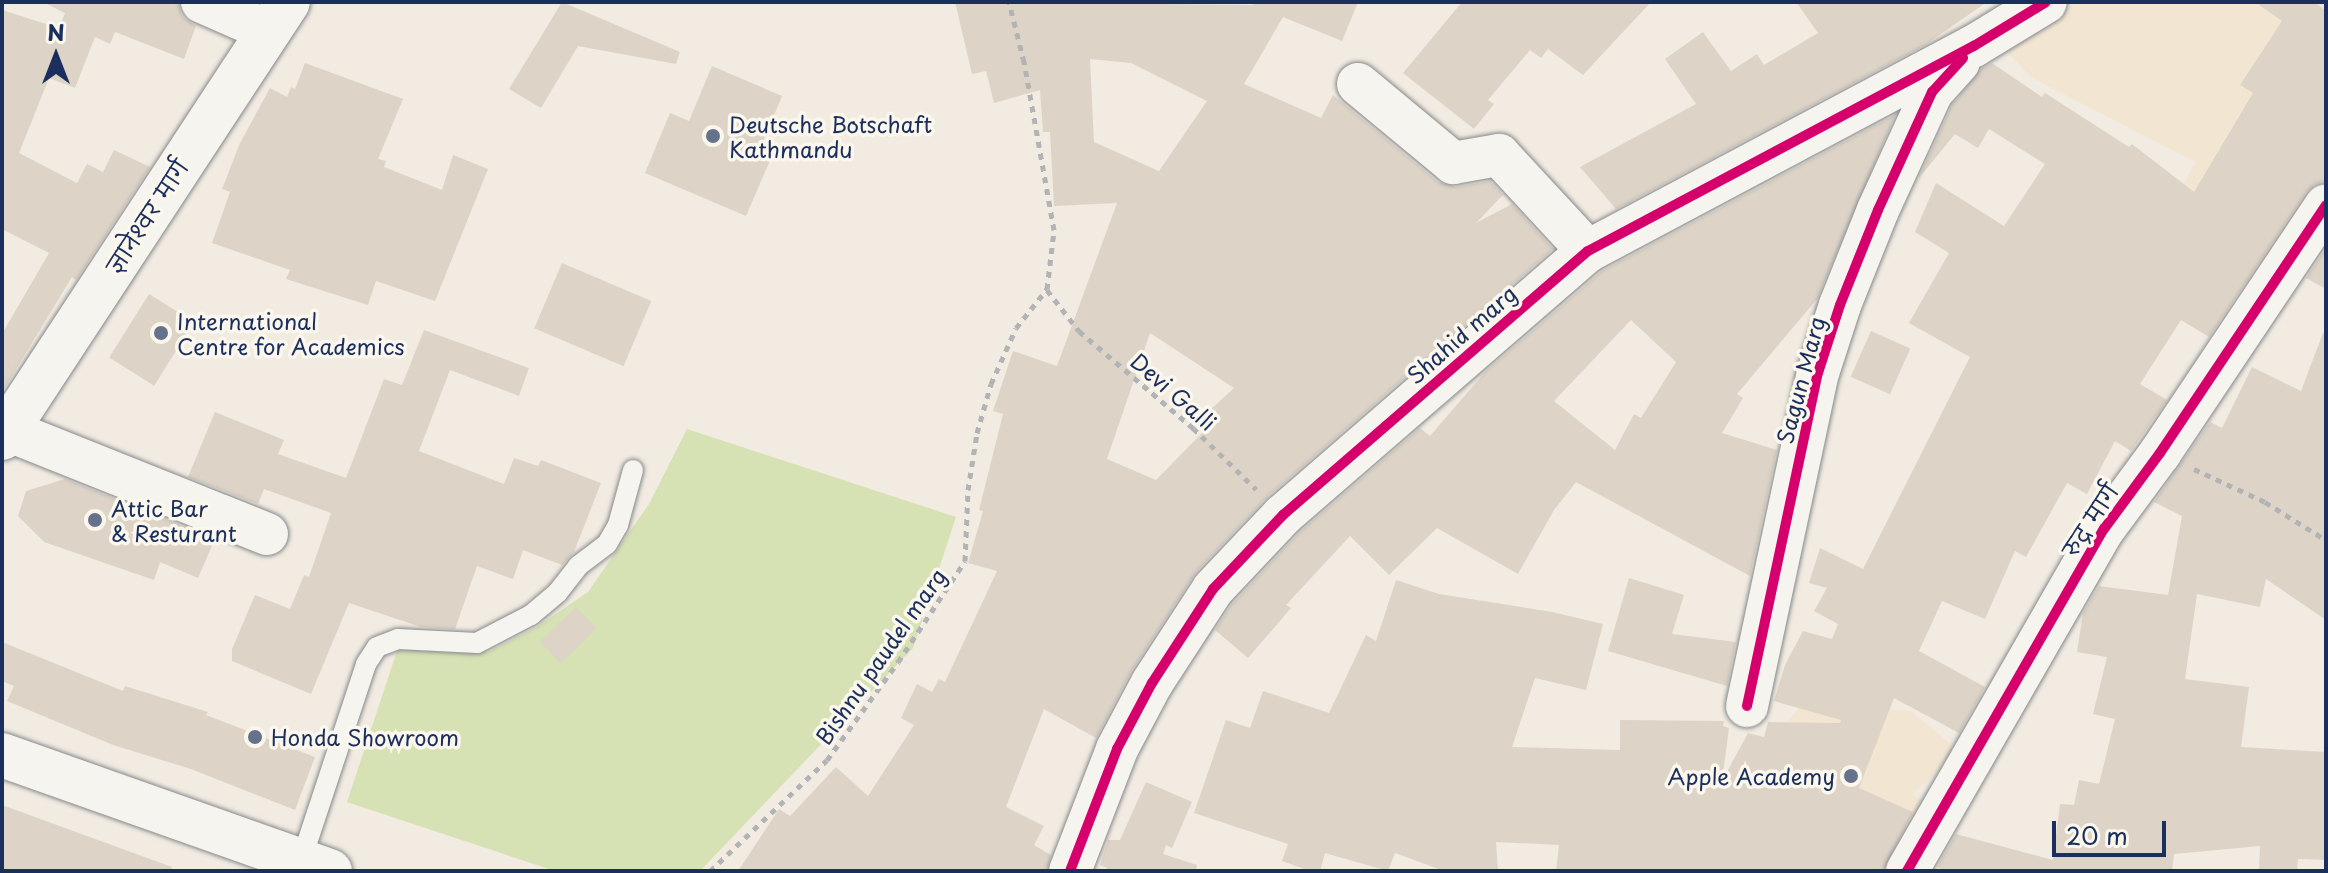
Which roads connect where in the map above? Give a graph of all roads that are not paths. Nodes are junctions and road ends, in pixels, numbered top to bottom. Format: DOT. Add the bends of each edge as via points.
graph roads {
  1 [pos="202,2"];
  2 [pos="2046,2"];
  3 [pos="278,16"];
  4 [pos="1974,46"];
  5 [pos="1358,84"];
  6 [pos="2326,205"];
  7 [pos="1588,251"];
  8 [pos="5,434"];
  9 [pos="633,470"];
  10 [pos="267,534"];
  11 [pos="1747,706"];
  12 [pos="2,755"];
  13 [pos="316,866"];
  14 [pos="1070,871"];
  15 [pos="1907,871"];
  1 -- 3 [label="street"];
  2 -- 4 [label="street, Shahid marg"];
  3 -- 8 [label="main road, ज्ञानेश्वर मार्ग"];
  4 -- 7 [label="street, Shahid marg"];
  4 -- 11 [label="street, Sagun Marg" via="1932,92 1840,305 1818,373"];
  5 -- 7 [label="street" via="1453,163 1499,155"];
  6 -- 15 [label="street, रुद्र मार्ग" via="2104,529"];
  7 -- 14 [label="street, Shahid marg" via="1283,515 1213,589 1117,749"];
  8 -- 10 [label="street"];
  9 -- 13 [label="lane" via="618,525 607,544 531,615 477,643 398,639 377,647 366,664"];
  12 -- 13 [label="main road"];
}
